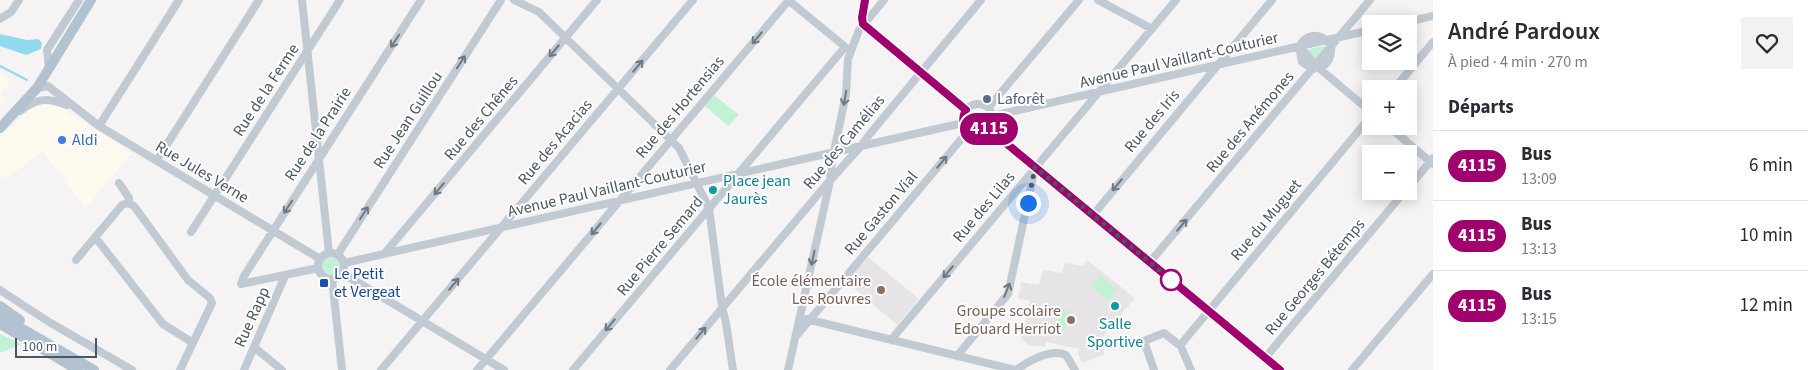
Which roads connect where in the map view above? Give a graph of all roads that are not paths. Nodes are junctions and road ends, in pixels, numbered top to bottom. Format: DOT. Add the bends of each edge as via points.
graph roads {
  1 [pos="19,0"];
  2 [pos="79,0"];
  3 [pos="91,0"];
  4 [pos="179,0"];
  5 [pos="259,0"];
  6 [pos="302,0"];
  7 [pos="340,0"];
  8 [pos="421,0"];
  9 [pos="501,0"];
  10 [pos="514,0"];
  11 [pos="597,0"];
  12 [pos="693,0"];
  13 [pos="789,0"];
  14 [pos="865,0"];
  15 [pos="884,0"];
  16 [pos="981,0"];
  17 [pos="1079,0"];
  18 [pos="1098,0"];
  19 [pos="1176,0"];
  20 [pos="1272,0"];
  21 [pos="1370,0"];
  22 [pos="798,4"];
  23 [pos="1114,4"];
  24 [pos="1433,16"];
  25 [pos="0,19"];
  26 [pos="1417,20"];
  27 [pos="863,24"];
  28 [pos="1152,29"];
  29 [pos="1362,32"];
  30 [pos="565,38"];
  31 [pos="1338,39"];
  32 [pos="1433,42"];
  33 [pos="1329,44"];
  34 [pos="1299,47"];
  35 [pos="848,49"];
  36 [pos="307,51"];
  37 [pos="55,59"];
  38 [pos="1216,66"];
  39 [pos="1316,67"];
  40 [pos="49,69"];
  41 [pos="920,72"];
  42 [pos="1401,80"];
  43 [pos="43,87"];
  44 [pos="618,89"];
  45 [pos="1098,92"];
  46 [pos="71,106"];
  47 [pos="1362,106"];
  48 [pos="988,108"];
  49 [pos="966,110"];
  50 [pos="992,116"];
  51 [pos="9,118"];
  52 [pos="963,123"];
  53 [pos="1362,125"];
  54 [pos="99,126"];
  55 [pos="0,128"];
  56 [pos="989,129"];
  57 [pos="968,131"];
  58 [pos="1399,135"];
  59 [pos="671,140"];
  60 [pos="861,146"];
  61 [pos="834,152"];
  62 [pos="319,159"];
  63 [pos="157,160"];
  64 [pos="1432,161"];
  65 [pos="1035,167"];
  66 [pos="739,173"];
  67 [pos="1417,178"];
  68 [pos="1026,179"];
  69 [pos="830,181"];
  70 [pos="119,183"];
  71 [pos="698,183"];
  72 [pos="1032,185"];
  73 [pos="215,195"];
  74 [pos="826,198"];
  75 [pos="620,199"];
  76 [pos="1397,200"];
  77 [pos="128,203"];
  78 [pos="808,206"];
  79 [pos="709,208"];
  80 [pos="1093,215"];
  81 [pos="501,227"];
  82 [pos="273,230"];
  83 [pos="191,232"];
  84 [pos="95,237"];
  85 [pos="330,253"];
  86 [pos="385,253"];
  87 [pos="338,254"];
  88 [pos="320,259"];
  89 [pos="76,260"];
  90 [pos="1150,262"];
  91 [pos="344,263"];
  92 [pos="318,268"];
  93 [pos="342,273"];
  94 [pos="1433,274"];
  95 [pos="285,276"];
  96 [pos="332,279"];
  97 [pos="0,290"];
  98 [pos="0,306"];
  99 [pos="722,307"];
  100 [pos="1208,310"];
  101 [pos="0,316"];
  102 [pos="800,318"];
  103 [pos="810,320"];
  104 [pos="422,321"];
  105 [pos="2,326"];
  106 [pos="34,335"];
  107 [pos="796,336"];
  108 [pos="891,340"];
  109 [pos="1144,341"];
  110 [pos="193,343"];
  111 [pos="1123,345"];
  112 [pos="1181,345"];
  113 [pos="254,346"];
  114 [pos="957,356"];
  115 [pos="1265,358"];
  116 [pos="486,359"];
  117 [pos="78,370"];
  118 [pos="94,370"];
  119 [pos="132,370"];
  120 [pos="180,370"];
  121 [pos="244,370"];
  122 [pos="282,370"];
  123 [pos="342,370"];
  124 [pos="381,370"];
  125 [pos="477,370"];
  126 [pos="504,370"];
  127 [pos="573,370"];
  128 [pos="670,370"];
  129 [pos="733,370"];
  130 [pos="788,370"];
  131 [pos="1015,370"];
  132 [pos="1075,370"];
  133 [pos="1154,370"];
  134 [pos="1191,370"];
  135 [pos="1280,370"];
  136 [pos="1352,370"];
  1 -- 25 [label="street" via="12,12"];
  2 -- 40 [label="street" via="47,50"];
  3 -- 37 [label="main road"];
  4 -- 54 [label="street"];
  5 -- 63 [label="street"];
  6 -- 36 [label="street"];
  7 -- 36 [label="street, Rue de la Ferme"];
  8 -- 62 [label="street, Rue de la Prairie, one-way"];
  87 -- 9 [label="street, Rue Jean Guillou, one-way"];
  10 -- 30 [label="street" via="539,12"];
  11 -- 30 [label="street, Rue des Chênes"];
  44 -- 12 [label="street, Rue des Acacias, one-way"];
  13 -- 22 [label="street"];
  13 -- 59 [label="street, Rue des Hortensias, one-way"];
  14 -- 27 [label="street"];
  15 -- 27 [label="street"];
  16 -- 41 [label="street, Rue des Camélias"];
  17 -- 48 [label="street"];
  18 -- 23 [label="street"];
  19 -- 28 [label="street, Rue des Lilas"];
  20 -- 38 [label="street, Rue des Iris"];
  21 -- 31 [label="street"];
  22 -- 35 [label="street"];
  23 -- 28 [label="street"];
  24 -- 26 [label="street"];
  27 -- 35 [label="street"];
  27 -- 41 [label="street"];
  28 -- 45 [label="street, Rue des Lilas"];
  29 -- 31 [label="street, Avenue Paul Vaillant-Couturier"];
  30 -- 44 [label="street"];
  30 -- 86 [label="street, Rue des Chênes, one-way"];
  31 -- 33 [label="street, Avenue Paul Vaillant-Couturier"];
  32 -- 42 [label="street"];
  33 -- 34 [label="street, Avenue Paul Vaillant-Couturier"];
  33 -- 39 [label="street, Rue des Anémones" via="1329,61"];
  34 -- 38 [label="street, Avenue Paul Vaillant-Couturier"];
  34 -- 39 [label="street" via="1302,62"];
  35 -- 61 [label="street, one-way" via="846,94"];
  35 -- 66 [label="street, Rue Pierre Semard"];
  36 -- 62 [label="street"];
  36 -- 73 [label="street, Rue de la Ferme"];
  37 -- 40 [label="main road"];
  37 -- 43 [label="street"];
  38 -- 45 [label="street, Avenue Paul Vaillant-Couturier"];
  38 -- 80 [label="street, Rue des Iris, one-way"];
  39 -- 47 [label="street"];
  90 -- 39 [label="street, Rue des Anémones, one-way"];
  40 -- 43 [label="main road"];
  41 -- 49 [label="street"];
  41 -- 60 [label="street, Rue des Camélias"];
  43 -- 46 [label="street, Rue Jules Verne"];
  43 -- 51 [label="main road"];
  44 -- 59 [label="street"];
  44 -- 81 [label="street, Rue des Acacias"];
  45 -- 50 [label="street, Avenue Paul Vaillant-Couturier"];
  45 -- 65 [label="street, Rue des Lilas"];
  46 -- 51 [label="street, Rue Jules Verne" via="42,99"];
  46 -- 54 [label="street, Rue Jules Verne"];
  48 -- 49 [label="street" via="979,104"];
  48 -- 50 [label="street"];
  49 -- 52 [label="street"];
  50 -- 56 [label="street"];
  51 -- 55 [label="main road"];
  52 -- 57 [label="street"];
  52 -- 60 [label="street, Avenue Paul Vaillant-Couturier"];
  53 -- 100 [label="street, Rue du Muguet"];
  54 -- 63 [label="street, Rue Jules Verne"];
  56 -- 57 [label="street" via="977,134"];
  56 -- 65 [label="street"];
  103 -- 57 [label="street, Rue Gaston Vial, one-way"];
  58 -- 64 [label="street"];
  59 -- 71 [label="street" via="679,148"];
  59 -- 75 [label="street, Rue des Hortensias"];
  60 -- 61 [label="street, Avenue Paul Vaillant-Couturier"];
  60 -- 69 [label="street, Rue des Camélias"];
  61 -- 66 [label="street, Avenue Paul Vaillant-Couturier"];
  61 -- 69 [label="street"];
  62 -- 82 [label="street, Rue de la Prairie, one-way"];
  62 -- 85 [label="street"];
  63 -- 73 [label="street, Rue Jules Verne"];
  64 -- 67 [label="street"];
  65 -- 68 [label="street, Rue des Lilas"];
  65 -- 72 [label="street"];
  65 -- 80 [label="street"];
  66 -- 71 [label="street, Avenue Paul Vaillant-Couturier"];
  66 -- 79 [label="street, Rue Pierre Semard"];
  68 -- 72 [label="street"];
  68 -- 108 [label="street, Rue des Lilas, one-way"];
  69 -- 74 [label="street"];
  69 -- 78 [label="street, Rue des Camélias"];
  70 -- 77 [label="street"];
  71 -- 75 [label="street, Avenue Paul Vaillant-Couturier"];
  71 -- 79 [label="street"];
  114 -- 72 [label="street, one-way" via="1008,294"];
  73 -- 82 [label="street, Rue Jules Verne"];
  73 -- 83 [label="street, Rue de la Ferme"];
  74 -- 78 [label="street" via="819,196"];
  74 -- 102 [label="street, one-way"];
  75 -- 81 [label="street, Avenue Paul Vaillant-Couturier"];
  75 -- 116 [label="street, Rue des Hortensias, one-way"];
  76 -- 115 [label="street, Rue Georges Bétemps"];
  77 -- 84 [label="street" via="122,205"];
  77 -- 110 [label="street" via="134,206 188,280 210,298 212,303"];
  78 -- 99 [label="street, Rue des Camélias"];
  79 -- 99 [label="street"];
  79 -- 127 [label="street, Rue Pierre Semard, one-way"];
  80 -- 90 [label="street"];
  81 -- 86 [label="street, Avenue Paul Vaillant-Couturier"];
  104 -- 81 [label="street, Rue des Acacias, one-way"];
  82 -- 88 [label="street, Rue Jules Verne"];
  82 -- 95 [label="street, Rue de la Prairie" via="241,284"];
  84 -- 89 [label="street"];
  84 -- 110 [label="street" via="163,324"];
  85 -- 87 [label="street"];
  85 -- 88 [label="street"];
  86 -- 91 [label="street, Avenue Paul Vaillant-Couturier"];
  87 -- 91 [label="street"];
  88 -- 92 [label="street"];
  90 -- 100 [label="street"];
  91 -- 93 [label="street"];
  92 -- 95 [label="street"];
  92 -- 96 [label="street" via="325,277"];
  93 -- 96 [label="street"];
  93 -- 104 [label="street"];
  94 -- 136 [label="street"];
  95 -- 113 [label="street, Rue Rapp"];
  96 -- 123 [label="street"];
  97 -- 119 [label="street"];
  98 -- 106 [label="main road" via="29,327"];
  128 -- 99 [label="street, Rue des Camélias, one-way"];
  99 -- 129 [label="street"];
  100 -- 112 [label="street, Rue du Muguet"];
  100 -- 115 [label="street"];
  101 -- 106 [label="main road"];
  102 -- 103 [label="street"];
  102 -- 107 [label="street"];
  103 -- 107 [label="street, Rue Gaston Vial"];
  103 -- 108 [label="street"];
  104 -- 116 [label="street"];
  104 -- 124 [label="street, Rue des Acacias"];
  105 -- 117 [label="main road"];
  106 -- 118 [label="main road"];
  107 -- 130 [label="street"];
  108 -- 114 [label="street"];
  109 -- 111 [label="street"];
  109 -- 112 [label="street" via="1164,333"];
  109 -- 133 [label="street"];
  110 -- 120 [label="street"];
  112 -- 134 [label="street"];
  113 -- 121 [label="street, Rue Rapp"];
  113 -- 122 [label="street"];
  114 -- 131 [label="street"];
  115 -- 135 [label="street"];
  116 -- 125 [label="street, Rue des Hortensias"];
  116 -- 126 [label="street"];
  131 -- 132 [label="street" via="1028,361 1061,352 1066,354"];
}
